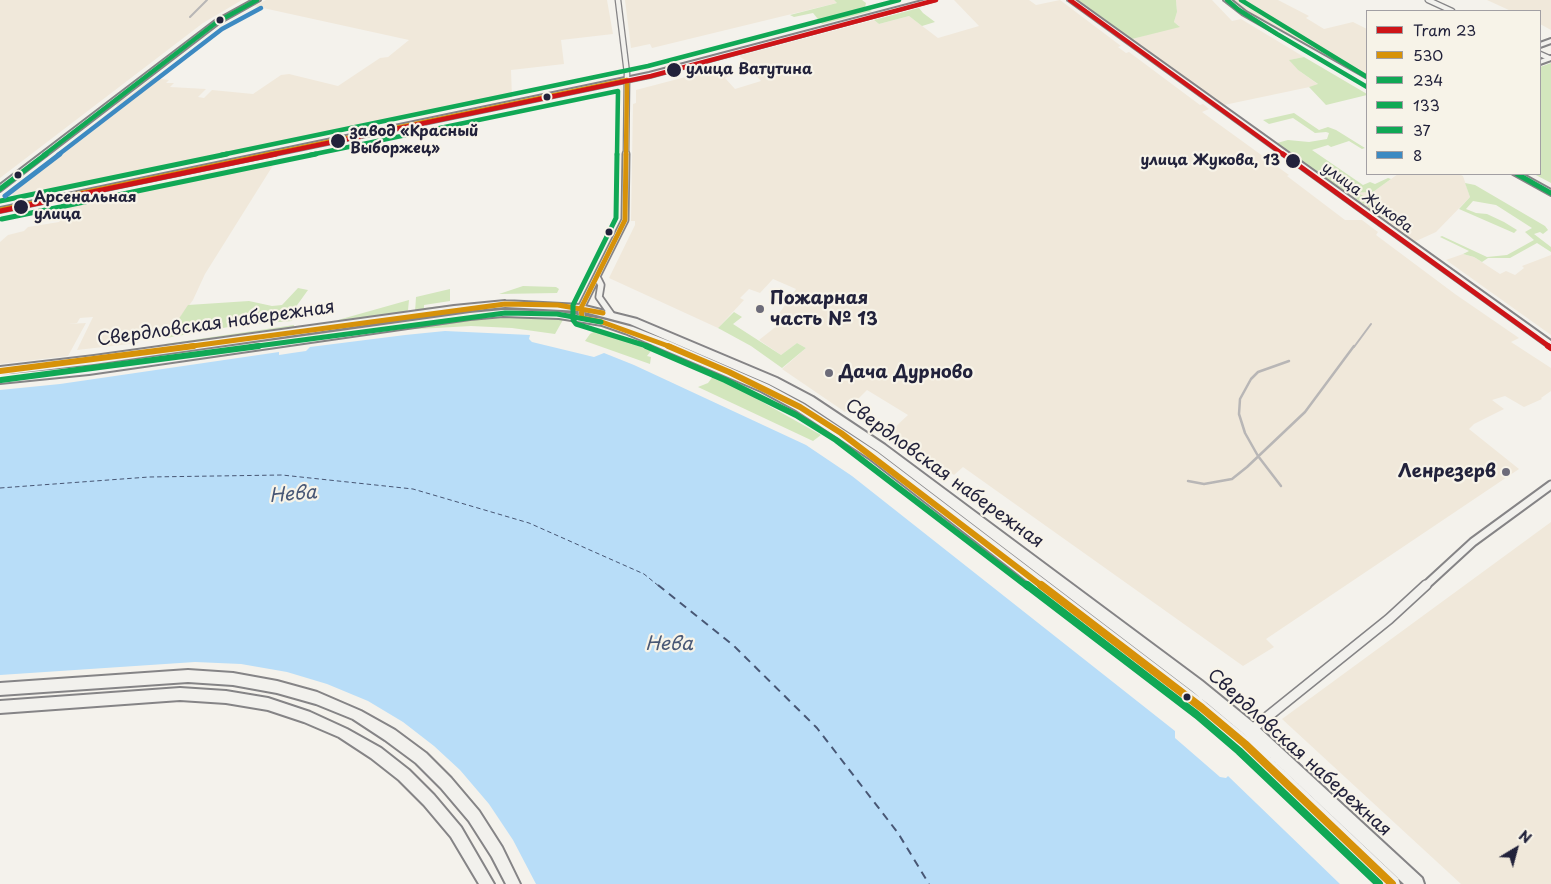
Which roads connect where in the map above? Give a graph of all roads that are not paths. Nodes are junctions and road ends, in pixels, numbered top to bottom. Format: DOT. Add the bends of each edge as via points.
graph roads {
  1 [pos="251,0"];
  2 [pos="257,0"];
  3 [pos="618,0"];
  4 [pos="931,0"];
  5 [pos="1071,0"];
  6 [pos="1227,0"];
  7 [pos="1428,0"];
  8 [pos="1450,10"];
  9 [pos="627,80"];
  10 [pos="1366,84"];
  11 [pos="1519,175"];
  12 [pos="1526,175"];
  13 [pos="0,183"];
  14 [pos="0,189"];
  15 [pos="1551,189"];
  16 [pos="1551,193"];
  17 [pos="0,210"];
  18 [pos="597,277"];
  19 [pos="582,313"];
  20 [pos="611,314"];
  21 [pos="1551,346"];
  22 [pos="0,371"];
  23 [pos="0,379"];
  24 [pos="1551,485"];
  25 [pos="0,689"];
  26 [pos="0,706"];
  27 [pos="1251,730"];
  28 [pos="487,884"];
  29 [pos="513,884"];
  30 [pos="1392,884"];
  31 [pos="1416,884"];
  1 -- 13 [label="main road" via="208,24"];
  2 -- 14 [label="main road" via="217,22"];
  3 -- 9 [label="street"];
  4 -- 9 [label="main road"];
  5 -- 21 [label="main road, улица Жукова"];
  6 -- 10 [label="main road"];
  7 -- 8 [label="street"];
  9 -- 17 [label="main road"];
  9 -- 18 [label="street" via="625,220"];
  11 -- 16 [label="main road"];
  12 -- 15 [label="main road"];
  18 -- 19 [label="street"];
  18 -- 20 [label="street" via="601,285 599,297"];
  19 -- 20 [label="main road, Свердловская набережная"];
  19 -- 22 [label="main road, Свердловская набережная" via="505,304 472,307"];
  19 -- 23 [label="main road, Свердловская набережная" via="470,316 89,370"];
  19 -- 30 [label="main road, Свердловская набережная" via="734,374 791,402 841,433 1202,708 1245,744"];
  20 -- 27 [label="main road, Свердловская набережная" via="745,367 847,425 1111,620"];
  24 -- 27 [label="street" via="1473,542 1389,619"];
  25 -- 29 [label="main road" via="188,676 233,679 317,698 357,715 421,758 474,816"];
  26 -- 28 [label="main road" via="180,694 226,697 306,716 376,753 404,775 456,832"];
  27 -- 31 [label="main road, Свердловская набережная"];
}
